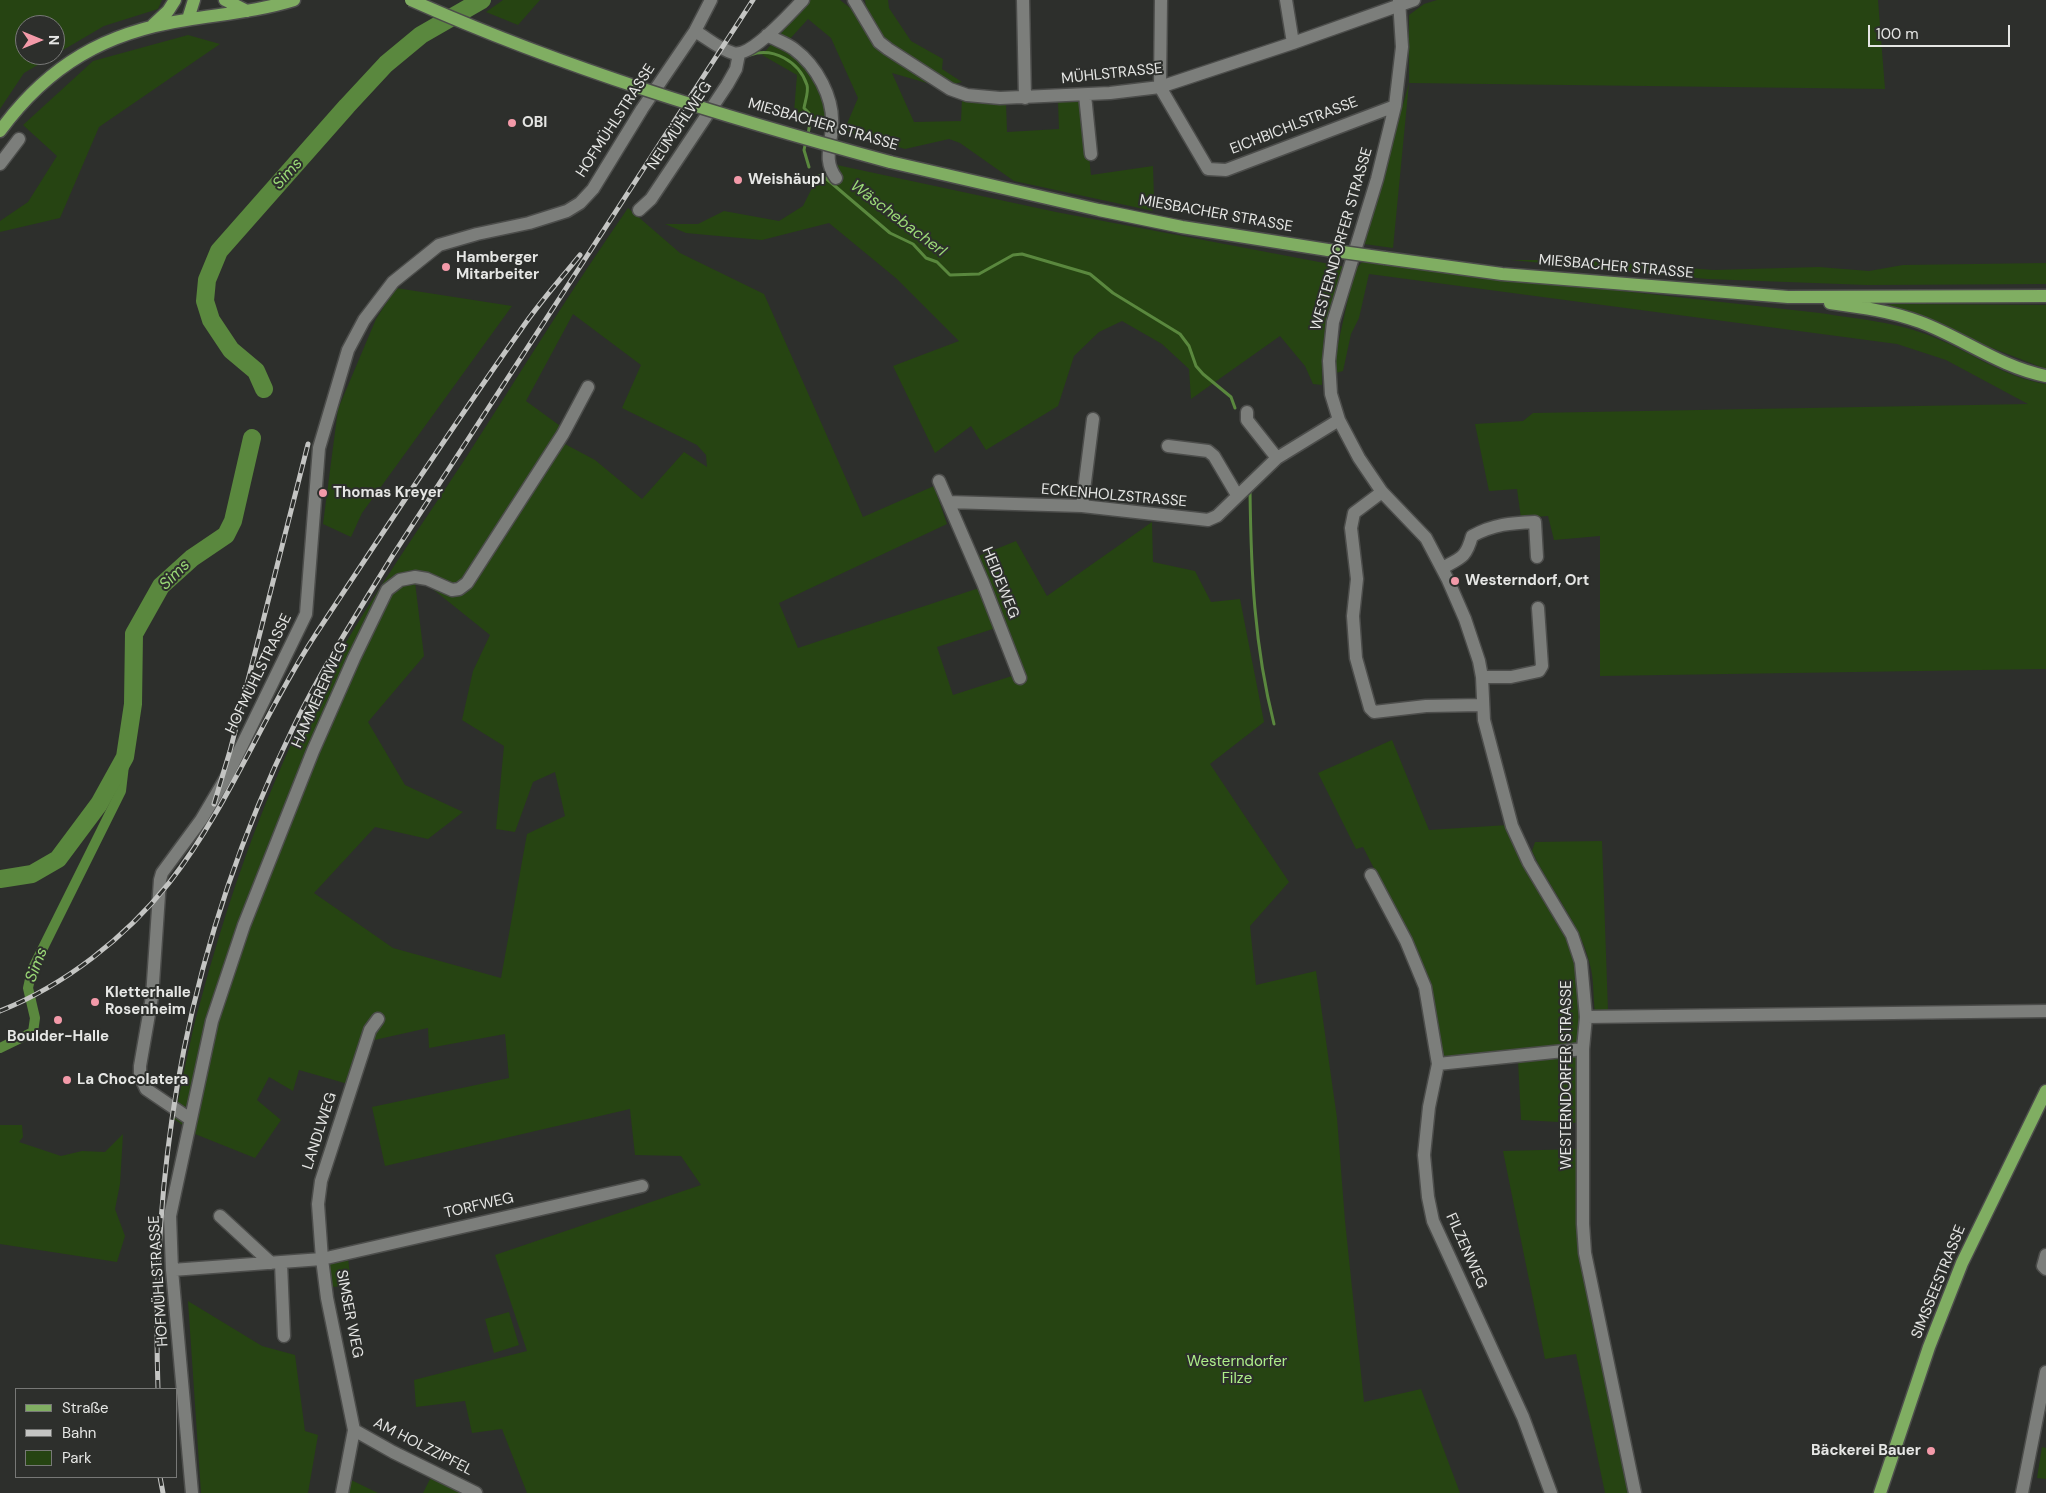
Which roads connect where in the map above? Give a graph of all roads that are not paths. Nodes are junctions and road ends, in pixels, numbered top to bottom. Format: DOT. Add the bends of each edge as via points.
graph roads {
  1 [pos="177,0"];
  2 [pos="194,0"];
  3 [pos="226,0"];
  4 [pos="294,0"];
  5 [pos="421,0"];
  6 [pos="711,0"];
  7 [pos="803,0"];
  8 [pos="854,0"];
  9 [pos="1023,0"];
  10 [pos="1161,0"];
  11 [pos="1286,0"];
  12 [pos="1414,0"];
  13 [pos="1399,2"];
  14 [pos="410,5"];
  15 [pos="246,11"];
  16 [pos="185,20"];
  17 [pos="153,25"];
  18 [pos="695,32"];
  19 [pos="767,35"];
  20 [pos="1293,43"];
  21 [pos="739,54"];
  22 [pos="1160,87"];
  23 [pos="1085,95"];
  24 [pos="1025,98"];
  25 [pos="1395,106"];
  26 [pos="0,131"];
  27 [pos="19,139"];
  28 [pos="1091,154"];
  29 [pos="0,164"];
  30 [pos="836,178"];
  31 [pos="639,210"];
  32 [pos="2046,296"];
  33 [pos="1788,297"];
  34 [pos="2046,376"];
  35 [pos="588,387"];
  36 [pos="1247,412"];
  37 [pos="1092,419"];
  38 [pos="1339,420"];
  39 [pos="1168,446"];
  40 [pos="1277,458"];
  41 [pos="939,481"];
  42 [pos="1382,492"];
  43 [pos="1237,496"];
  44 [pos="948,502"];
  45 [pos="1082,506"];
  46 [pos="1536,557"];
  47 [pos="1442,568"];
  48 [pos="1538,608"];
  49 [pos="1020,678"];
  50 [pos="1482,678"];
  51 [pos="1482,705"];
  52 [pos="1372,875"];
  53 [pos="2046,1011"];
  54 [pos="1586,1017"];
  55 [pos="378,1019"];
  56 [pos="1583,1049"];
  57 [pos="1438,1064"];
  58 [pos="2046,1091"];
  59 [pos="190,1119"];
  60 [pos="642,1186"];
  61 [pos="220,1216"];
  62 [pos="2046,1255"];
  63 [pos="322,1259"];
  64 [pos="276,1263"];
  65 [pos="2046,1269"];
  66 [pos="172,1270"];
  67 [pos="284,1336"];
  68 [pos="2046,1372"];
  69 [pos="354,1430"];
  70 [pos="192,1493"];
  71 [pos="342,1493"];
  72 [pos="476,1493"];
  73 [pos="1551,1493"];
  74 [pos="1635,1493"];
  75 [pos="1880,1493"];
  76 [pos="2022,1493"];
  1 -- 16 [label="main road"];
  1 -- 17 [label="main road"];
  2 -- 16 [label="main road"];
  3 -- 15 [label="main road"];
  4 -- 15 [label="main road"];
  5 -- 14 [label="street"];
  6 -- 18 [label="street, HOFMÜHLSTRASSE"];
  7 -- 19 [label="street"];
  8 -- 24 [label="street, MÜHLSTRASSE" via="879,42 950,89 967,95"];
  9 -- 24 [label="street"];
  10 -- 22 [label="street"];
  11 -- 20 [label="street"];
  12 -- 13 [label="street, MÜHLSTRASSE"];
  13 -- 20 [label="street, MÜHLSTRASSE"];
  13 -- 25 [label="street, WESTERNDORFER STRASSE" via="1402,47"];
  14 -- 33 [label="main road, MIESBACHER STRASSE, bridge" via="609,78 782,132 890,162 1118,214 1328,250 1502,274"];
  15 -- 16 [label="main road"];
  16 -- 17 [label="main road"];
  17 -- 26 [label="main road" via="109,40 72,59 32,91"];
  18 -- 21 [label="street"];
  18 -- 59 [label="street, HOFMÜHLSTRASSE" via="593,189 580,203 567,211 529,223 439,246 387,288 348,350 319,448 306,614 227,776 160,880 152,997 140,1076 150,1093"];
  19 -- 21 [label="street"];
  19 -- 30 [label="street" via="794,49 817,72 822,82 832,124 829,168"];
  20 -- 22 [label="street, MÜHLSTRASSE"];
  21 -- 31 [label="street, NEUMÜHLWEG" via="736,69 727,85 651,199"];
  22 -- 23 [label="street, MÜHLSTRASSE"];
  22 -- 25 [label="street, EICHBICHLSTRASSE" via="1208,169 1226,170"];
  23 -- 24 [label="street, MÜHLSTRASSE"];
  23 -- 28 [label="street"];
  25 -- 38 [label="street, WESTERNDORFER STRASSE" via="1377,179 1333,322 1330,384"];
  27 -- 29 [label="street"];
  32 -- 33 [label="main road, MIESBACHER STRASSE"];
  33 -- 34 [label="main road" via="1876,310 1920,322 1986,354"];
  35 -- 59 [label="street, HAMMERERWEG" via="563,434 467,583 452,590 415,577 400,580 387,590 312,751 244,925 212,1021"];
  36 -- 40 [label="street" via="1247,420"];
  37 -- 45 [label="street"];
  38 -- 40 [label="street, ECKENHOLZSTRASSE"];
  38 -- 42 [label="street, WESTERNDORFER STRASSE"];
  39 -- 43 [label="street" via="1208,451"];
  40 -- 43 [label="street, ECKENHOLZSTRASSE"];
  41 -- 44 [label="street, HEIDEWEG"];
  42 -- 47 [label="street, WESTERNDORFER STRASSE" via="1426,538"];
  42 -- 51 [label="street" via="1354,513 1351,528 1357,579 1353,616 1356,658 1370,708 1374,712 1426,706"];
  43 -- 45 [label="street, ECKENHOLZSTRASSE" via="1217,516 1208,520"];
  44 -- 45 [label="street, ECKENHOLZSTRASSE"];
  44 -- 49 [label="street, HEIDEWEG" via="984,582"];
  46 -- 47 [label="street" via="1535,522 1509,524 1487,528 1472,536 1464,556"];
  47 -- 50 [label="street, WESTERNDORFER STRASSE" via="1465,619"];
  48 -- 50 [label="street" via="1542,666 1539,671 1511,677"];
  50 -- 51 [label="street, WESTERNDORFER STRASSE"];
  51 -- 54 [label="street, WESTERNDORFER STRASSE" via="1512,826 1529,863 1572,935 1579,956"];
  52 -- 57 [label="street" via="1406,941 1425,987"];
  53 -- 54 [label="street"];
  54 -- 56 [label="street, WESTERNDORFER STRASSE"];
  55 -- 63 [label="street, LANDLWEG" via="370,1030 321,1181 318,1204"];
  56 -- 57 [label="street"];
  56 -- 74 [label="street, WESTERNDORFER STRASSE" via="1582,1224 1585,1253"];
  57 -- 73 [label="street, FILZENWEG" via="1424,1155 1433,1221 1520,1410"];
  58 -- 75 [label="main road, SIMSSEESTRASSE" via="1962,1263 1929,1347"];
  59 -- 66 [label="street, HOFMÜHLSTRASSE" via="171,1203"];
  60 -- 63 [label="street, TORFWEG"];
  61 -- 64 [label="street"];
  62 -- 65 [label="street" via="2043,1266"];
  63 -- 64 [label="street, SIMSER WEG"];
  63 -- 69 [label="street, SIMSER WEG"];
  64 -- 66 [label="street, SIMSER WEG"];
  64 -- 67 [label="street"];
  66 -- 70 [label="street, HOFMÜHLSTRASSE"];
  68 -- 76 [label="street"];
  69 -- 71 [label="street, SIMSER WEG"];
  69 -- 72 [label="street, AM HOLZZIPFEL"];
}
